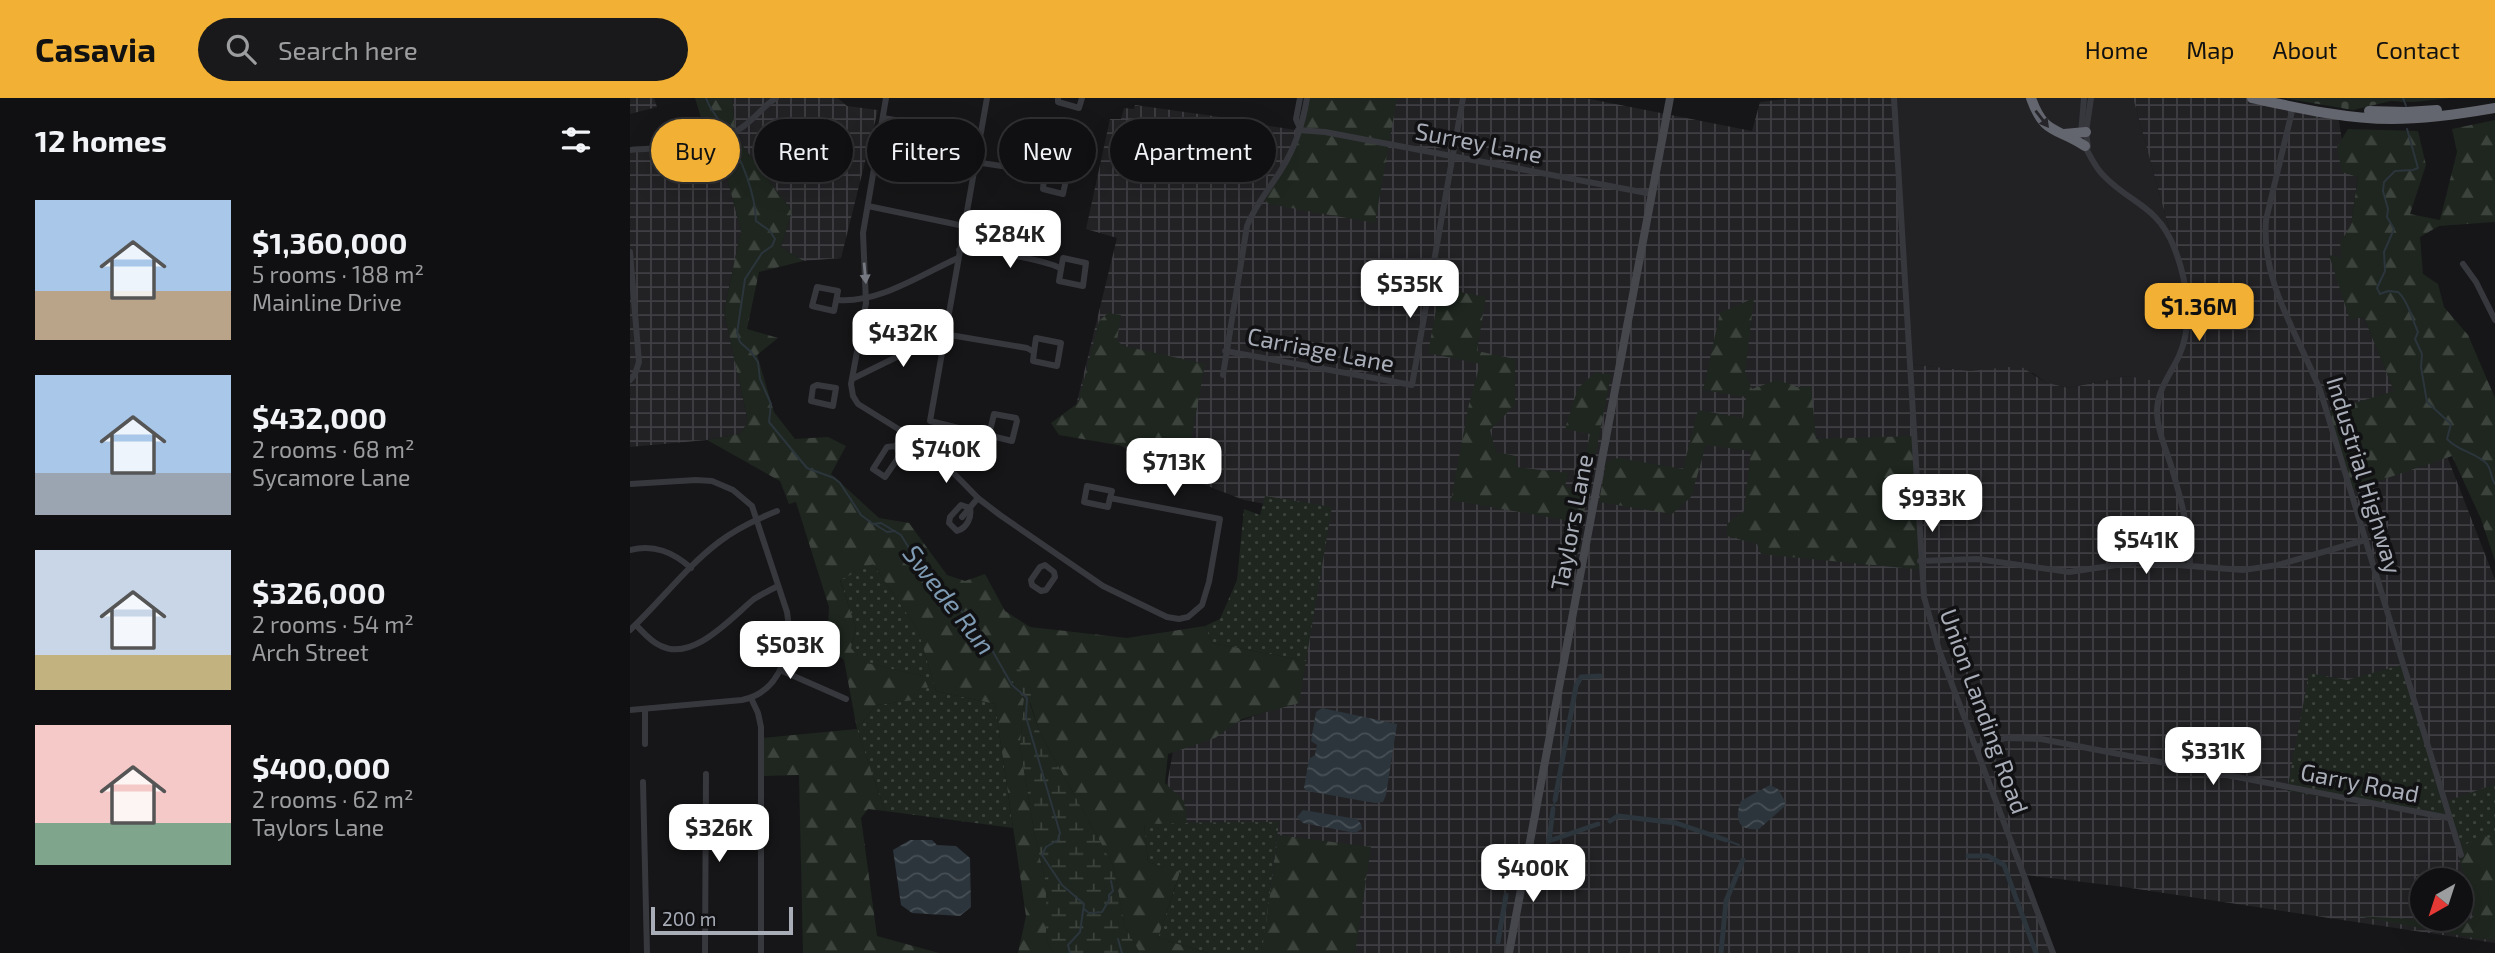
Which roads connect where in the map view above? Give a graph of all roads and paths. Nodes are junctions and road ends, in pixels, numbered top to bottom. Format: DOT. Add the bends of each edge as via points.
graph roads {
  1 [pos="776,98"];
  2 [pos="886,98"];
  3 [pos="987,98"];
  4 [pos="1058,98"];
  5 [pos="1082,98"];
  6 [pos="1300,98"];
  7 [pos="1307,98"];
  8 [pos="1464,98"];
  9 [pos="1670,98"];
  10 [pos="1894,98"];
  11 [pos="2031,98"];
  12 [pos="2084,98"];
  13 [pos="2091,98"];
  14 [pos="2252,98"];
  15 [pos="2283,98"];
  16 [pos="2495,100"];
  17 [pos="2293,107"];
  18 [pos="2495,108"];
  19 [pos="883,118"];
  20 [pos="889,119"];
  21 [pos="983,119"];
  22 [pos="1299,128"];
  23 [pos="2083,132"];
  24 [pos="2061,134"];
  25 [pos="2087,149"];
  26 [pos="630,150"];
  27 [pos="1453,157"];
  28 [pos="1044,177"];
  29 [pos="972,182"];
  30 [pos="1652,194"];
  31 [pos="868,206"];
  32 [pos="964,226"];
  33 [pos="630,252"];
  34 [pos="959,254"];
  35 [pos="2463,264"];
  36 [pos="1060,268"];
  37 [pos="838,299"];
  38 [pos="867,299"];
  39 [pos="2493,311"];
  40 [pos="2495,320"];
  41 [pos="944,336"];
  42 [pos="1226,351"];
  43 [pos="1034,352"];
  44 [pos="1223,375"];
  45 [pos="852,379"];
  46 [pos="630,380"];
  47 [pos="842,398"];
  48 [pos="854,398"];
  49 [pos="903,432"];
  50 [pos="989,435"];
  51 [pos="896,446"];
  52 [pos="630,484"];
  53 [pos="978,498"];
  54 [pos="1111,498"];
  55 [pos="778,511"];
  56 [pos="962,517"];
  57 [pos="757,519"];
  58 [pos="2365,540"];
  59 [pos="630,550"];
  60 [pos="1059,555"];
  61 [pos="1920,561"];
  62 [pos="2190,566"];
  63 [pos="1050,567"];
  64 [pos="691,568"];
  65 [pos="778,586"];
  66 [pos="633,628"];
  67 [pos="780,670"];
  68 [pos="751,698"];
  69 [pos="846,699"];
  70 [pos="645,709"];
  71 [pos="630,710"];
  72 [pos="645,744"];
  73 [pos="1976,747"];
  74 [pos="706,774"];
  75 [pos="643,782"];
  76 [pos="2449,818"];
  77 [pos="2461,855"];
  78 [pos="647,953"];
  79 [pos="705,953"];
  80 [pos="761,953"];
  81 [pos="1509,953"];
  82 [pos="2053,953"];
  1 -- 26 [label="street" via="724,138"];
  2 -- 19 [label="street"];
  3 -- 21 [label="street"];
  4 -- 5 [label="street" via="1061,104 1079,108"];
  6 -- 22 [label="street"];
  7 -- 22 [label="street"];
  8 -- 27 [label="street, Carriage Lane"];
  9 -- 30 [label="street, Taylors Lane"];
  10 -- 61 [label="street, Union Landing Road"];
  11 -- 24 [label="highway, one-way" via="2039,119"];
  12 -- 23 [label="street"];
  13 -- 23 [label="street"];
  14 -- 17 [label="highway"];
  15 -- 16 [label="highway" via="2406,113"];
  17 -- 18 [label="highway" via="2389,119"];
  17 -- 58 [label="street, Industrial Highway" via="2266,220 2268,269 2321,393"];
  19 -- 20 [label="street"];
  19 -- 31 [label="street"];
  22 -- 27 [label="street, Surrey Lane"];
  22 -- 42 [label="street" via="1283,167 1247,226"];
  23 -- 24 [label="highway"];
  23 -- 25 [label="street"];
  24 -- 25 [label="highway"];
  25 -- 62 [label="street" via="2103,176 2158,220 2175,249 2181,272 2188,330 2159,394 2158,425 2185,514"];
  27 -- 30 [label="street, Surrey Lane"];
  27 -- 42 [label="street, Carriage Lane" via="1412,385"];
  28 -- 28 [label="street" via="1043,189 1063,194 1068,170 1046,165"];
  29 -- 32 [label="street"];
  30 -- 81 [label="street, Taylors Lane"];
  31 -- 32 [label="street"];
  31 -- 38 [label="street, one-way" via="863,238"];
  32 -- 34 [label="street"];
  33 -- 46 [label="street" via="639,362"];
  34 -- 36 [label="street" via="986,251"];
  34 -- 38 [label="street"];
  34 -- 41 [label="street"];
  35 -- 39 [label="street"];
  36 -- 36 [label="street" via="1059,281 1083,286 1086,263 1063,258"];
  37 -- 37 [label="street" via="834,311 813,306 817,287 838,291"];
  37 -- 38 [label="street"];
  38 -- 45 [label="street"];
  39 -- 40 [label="street"];
  41 -- 43 [label="street"];
  41 -- 45 [label="street"];
  41 -- 50 [label="street" via="930,421"];
  42 -- 44 [label="street"];
  43 -- 43 [label="street" via="1033,361 1057,366 1061,343 1036,338"];
  45 -- 48 [label="street"];
  47 -- 47 [label="street" via="833,406 811,401 817,385 836,388"];
  47 -- 48 [label="street"];
  48 -- 49 [label="street"];
  49 -- 51 [label="street"];
  49 -- 53 [label="street" via="932,451"];
  50 -- 50 [label="street" via="1012,441 1017,421 994,414"];
  51 -- 51 [label="street" via="887,447 873,469 885,477 900,455"];
  52 -- 57 [label="street" via="712,481 752,506"];
  53 -- 56 [label="street"];
  53 -- 60 [label="street"];
  54 -- 54 [label="street" via="1108,507 1084,502 1087,485 1112,491"];
  54 -- 60 [label="street" via="1220,520 1206,596 1196,612 1184,618 1167,617 1121,596"];
  55 -- 57 [label="street"];
  57 -- 64 [label="street" via="721,540"];
  57 -- 65 [label="street"];
  58 -- 62 [label="street" via="2257,569"];
  58 -- 76 [label="street, Industrial Highway"];
  59 -- 64 [label="street" via="666,550"];
  60 -- 63 [label="street"];
  61 -- 62 [label="street" via="1982,559 2069,572 2130,563"];
  61 -- 73 [label="street, Union Landing Road" via="1927,615"];
  64 -- 66 [label="street"];
  65 -- 66 [label="street" via="690,647 664,648"];
  65 -- 67 [label="street" via="790,629"];
  67 -- 68 [label="street" via="770,686"];
  67 -- 69 [label="street"];
  68 -- 70 [label="street"];
  68 -- 80 [label="street" via="761,727"];
  70 -- 71 [label="street"];
  70 -- 72 [label="street"];
  73 -- 76 [label="street, Garry Road" via="2006,738 2041,739"];
  73 -- 82 [label="street, Union Landing Road"];
  74 -- 79 [label="street"];
  75 -- 78 [label="street"];
  76 -- 77 [label="street, Industrial Highway"];
}
